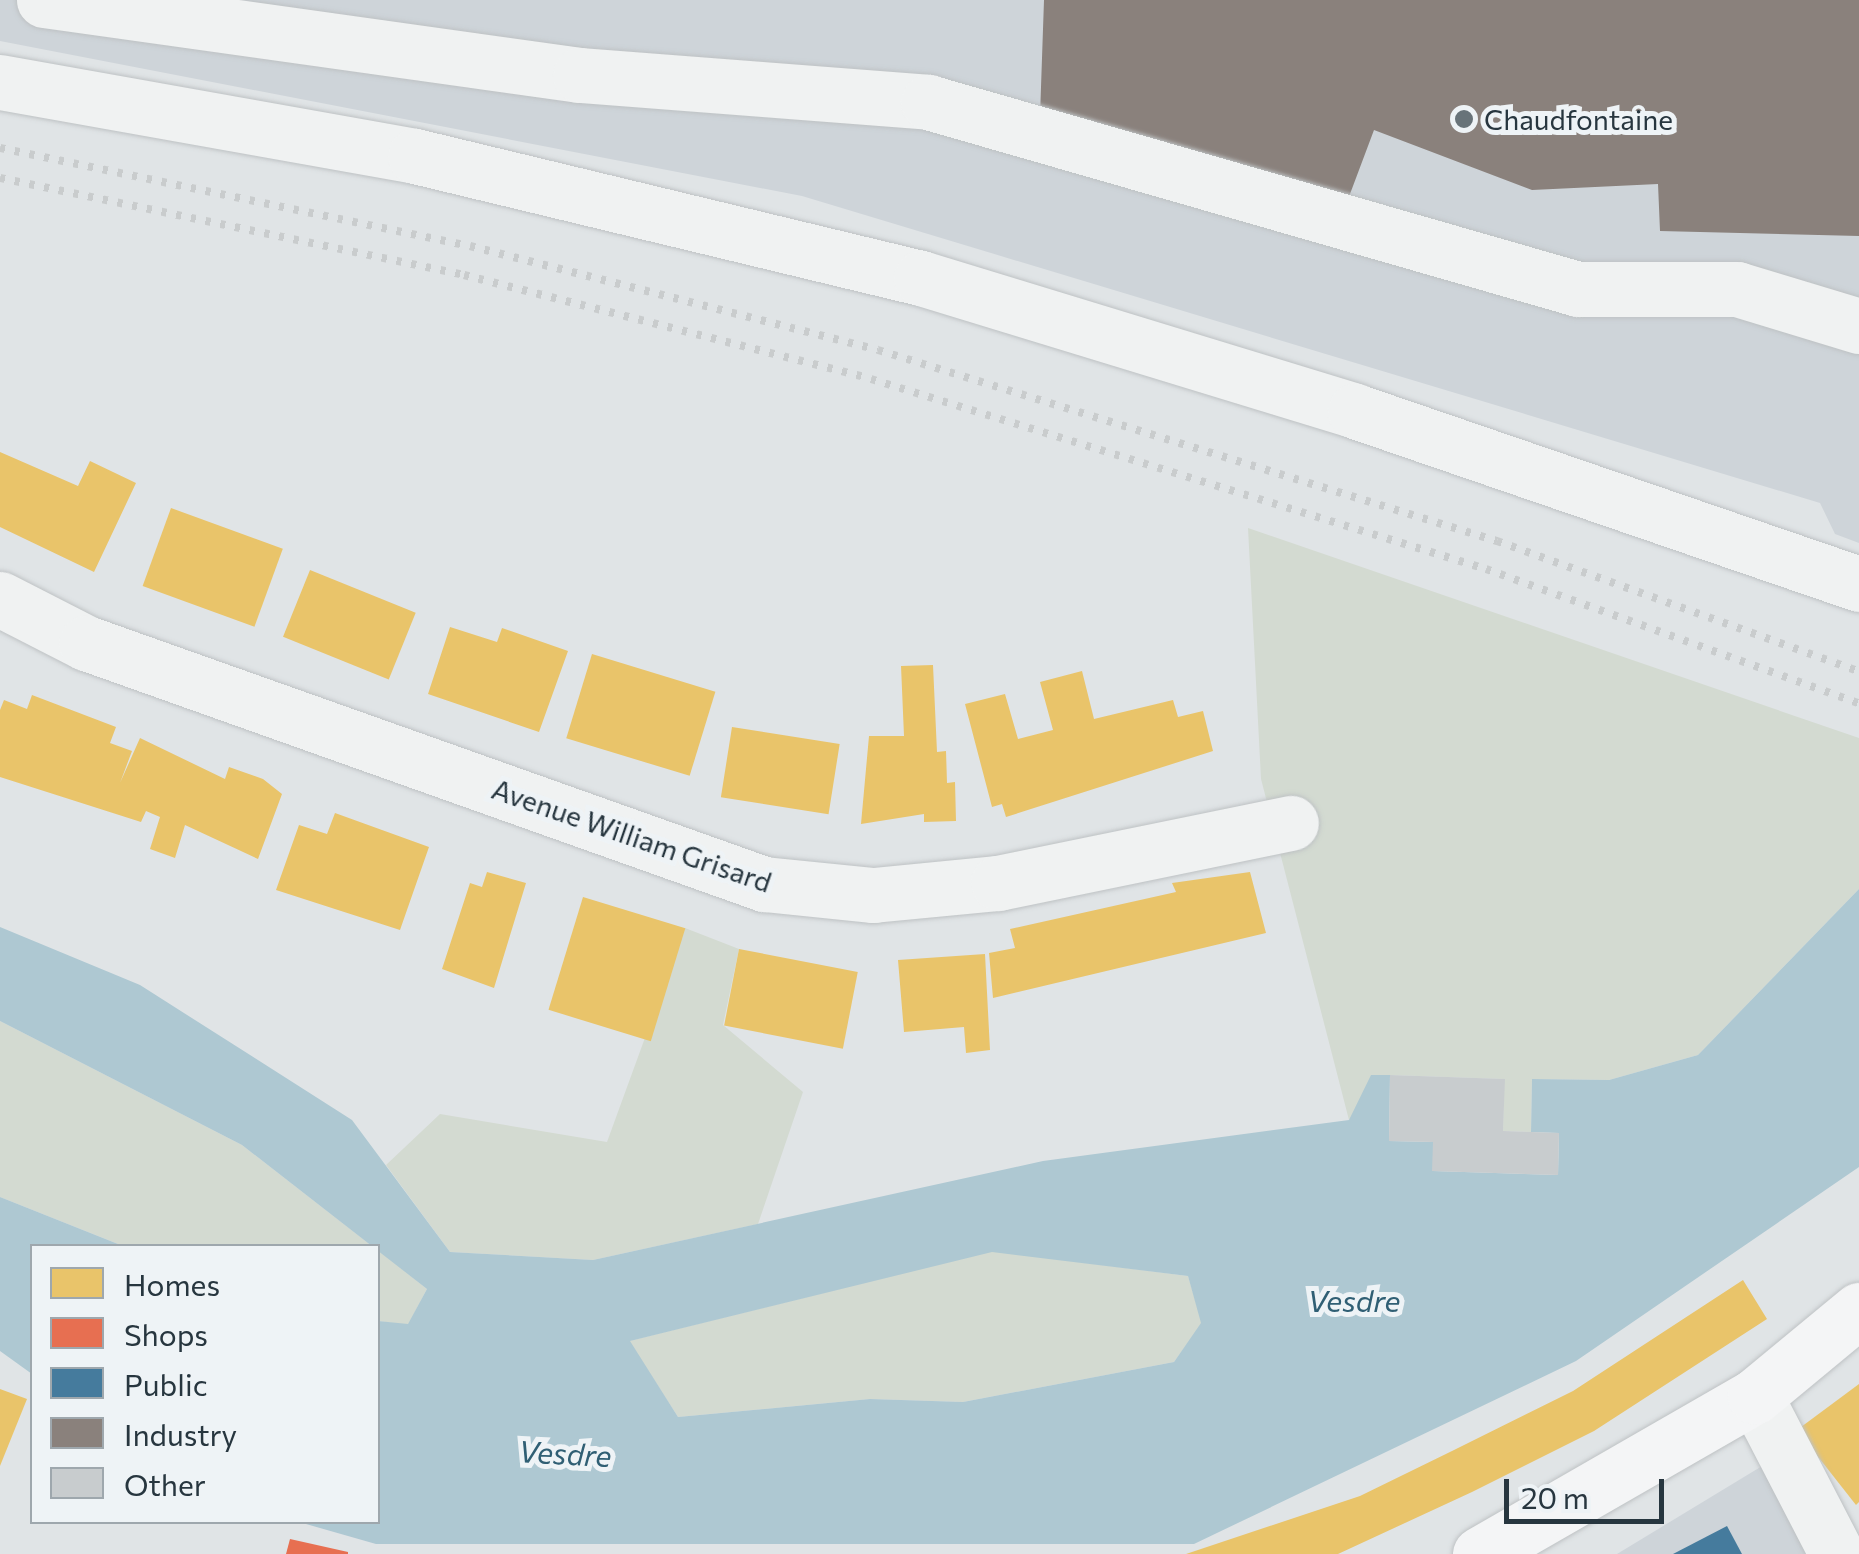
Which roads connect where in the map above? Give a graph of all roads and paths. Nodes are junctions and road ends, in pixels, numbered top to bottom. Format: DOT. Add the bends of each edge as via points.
graph roads {
  1 [pos="44,0"];
  2 [pos="0,82"];
  3 [pos="1859,326"];
  4 [pos="1859,584"];
  5 [pos="0,599"];
  6 [pos="1291,823"];
  7 [pos="1859,1310"];
  8 [pos="1755,1396"];
  9 [pos="1480,1554"];
  10 [pos="1837,1554"];
  1 -- 3 [label="street" via="580,75 928,102 1578,289 1736,289"];
  2 -- 4 [label="street" via="415,156 921,278 1355,411"];
  5 -- 6 [label="street, Avenue William Grisard" via="86,643 764,884 873,895 998,882"];
  7 -- 8 [label="main road"];
  8 -- 9 [label="main road"];
  8 -- 10 [label="street"];
}
